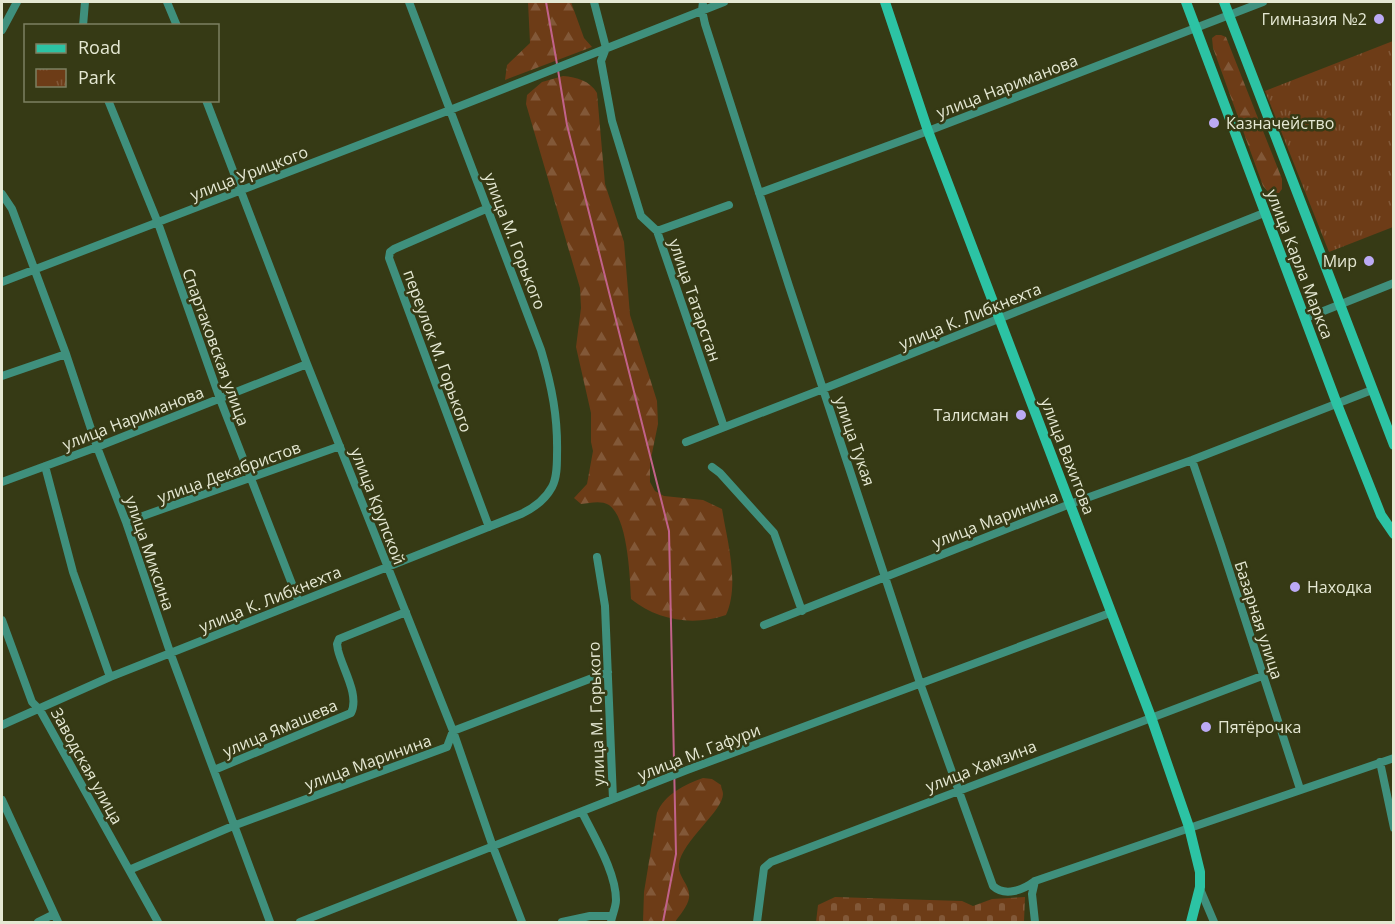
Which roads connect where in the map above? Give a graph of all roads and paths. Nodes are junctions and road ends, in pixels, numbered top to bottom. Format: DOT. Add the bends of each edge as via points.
graph roads {
  1 [pos="17,2"];
  2 [pos="85,2"];
  3 [pos="167,2"];
  4 [pos="409,2"];
  5 [pos="594,2"];
  6 [pos="724,2"];
  7 [pos="885,2"];
  8 [pos="1186,2"];
  9 [pos="1224,2"];
  10 [pos="1263,2"];
  11 [pos="702,6"];
  12 [pos="1229,15"];
  13 [pos="82,24"];
  14 [pos="176,24"];
  15 [pos="1197,28"];
  16 [pos="2,30"];
  17 [pos="606,48"];
  18 [pos="109,102"];
  19 [pos="207,102"];
  20 [pos="450,110"];
  21 [pos="928,131"];
  22 [pos="242,190"];
  23 [pos="759,193"];
  24 [pos="2,194"];
  25 [pos="729,205"];
  26 [pos="488,208"];
  27 [pos="1264,213"];
  28 [pos="158,223"];
  29 [pos="657,231"];
  30 [pos="35,270"];
  31 [pos="2,282"];
  32 [pos="1394,283"];
  33 [pos="1341,305"];
  34 [pos="999,318"];
  35 [pos="1306,318"];
  36 [pos="66,354"];
  37 [pos="307,364"];
  38 [pos="2,376"];
  39 [pos="823,389"];
  40 [pos="1372,390"];
  41 [pos="220,399"];
  42 [pos="1337,404"];
  43 [pos="724,427"];
  44 [pos="686,441"];
  45 [pos="1394,445"];
  46 [pos="340,446"];
  47 [pos="97,447"];
  48 [pos="1192,460"];
  49 [pos="45,466"];
  50 [pos="712,467"];
  51 [pos="250,479"];
  52 [pos="2,482"];
  53 [pos="547,495"];
  54 [pos="1070,504"];
  55 [pos="126,522"];
  56 [pos="489,527"];
  57 [pos="1394,534"];
  58 [pos="597,557"];
  59 [pos="387,567"];
  60 [pos="886,576"];
  61 [pos="299,602"];
  62 [pos="802,610"];
  63 [pos="406,612"];
  64 [pos="1110,613"];
  65 [pos="2,620"];
  66 [pos="764,625"];
  67 [pos="171,654"];
  68 [pos="608,672"];
  69 [pos="1262,676"];
  70 [pos="110,677"];
  71 [pos="920,683"];
  72 [pos="40,710"];
  73 [pos="1151,717"];
  74 [pos="2,725"];
  75 [pos="453,731"];
  76 [pos="1394,758"];
  77 [pos="1380,762"];
  78 [pos="214,770"];
  79 [pos="957,789"];
  80 [pos="1300,789"];
  81 [pos="2,800"];
  82 [pos="613,800"];
  83 [pos="582,812"];
  84 [pos="233,826"];
  85 [pos="1189,827"];
  86 [pos="1394,828"];
  87 [pos="493,847"];
  88 [pos="129,870"];
  89 [pos="1035,881"];
  90 [pos="1200,887"];
  91 [pos="54,914"];
  92 [pos="611,919"];
  93 [pos="38,922"];
  94 [pos="58,922"];
  95 [pos="158,922"];
  96 [pos="270,922"];
  97 [pos="300,922"];
  98 [pos="522,922"];
  99 [pos="562,922"];
  100 [pos="757,922"];
  101 [pos="1035,922"];
  102 [pos="1191,922"];
  103 [pos="1214,922"];
  1 -- 16 [label="street"];
  2 -- 13 [label="street"];
  3 -- 14 [label="street"];
  4 -- 20 [label="street, улица М. Горького"];
  5 -- 17 [label="street, улица Татарстан"];
  6 -- 11 [label="street"];
  7 -- 21 [label="main road, улица Вахитова"];
  8 -- 15 [label="main road, улица Карла Маркса"];
  9 -- 12 [label="main road, улица Карла Маркса"];
  10 -- 12 [label="street, улица Нариманова"];
  11 -- 17 [label="street"];
  11 -- 23 [label="street, улица Тукая"];
  12 -- 15 [label="street, улица Нариманова"];
  12 -- 33 [label="main road, улица Карла Маркса"];
  15 -- 21 [label="street, улица Нариманова"];
  15 -- 27 [label="main road, улица Карла Маркса"];
  17 -- 20 [label="street, улица Урицкого"];
  17 -- 29 [label="street, улица Татарстан" via="601,61 612,121 641,216"];
  18 -- 28 [label="street, Спартаковская улица"];
  19 -- 22 [label="street, улица Крупской"];
  20 -- 22 [label="street, улица Урицкого"];
  20 -- 26 [label="street, улица М. Горького"];
  21 -- 23 [label="street, улица Нариманова"];
  21 -- 34 [label="main road, улица Вахитова"];
  22 -- 28 [label="street, улица Урицкого"];
  22 -- 37 [label="street, улица Крупской"];
  23 -- 39 [label="street, улица Тукая"];
  24 -- 30 [label="street, улица Миксина" via="12,209"];
  25 -- 29 [label="street"];
  26 -- 53 [label="street, улица М. Горького" via="541,350 555,401 557,463 555,481"];
  26 -- 56 [label="street, переулок М. Горького" via="394,249 389,258"];
  27 -- 34 [label="street, улица К. Либкнехта"];
  27 -- 35 [label="main road, улица Карла Маркса"];
  28 -- 30 [label="street, улица Урицкого"];
  28 -- 41 [label="street, Спартаковская улица"];
  29 -- 43 [label="street, улица Татарстан"];
  30 -- 31 [label="street, улица Урицкого"];
  30 -- 36 [label="street, улица Миксина"];
  32 -- 33 [label="street"];
  33 -- 35 [label="street"];
  33 -- 40 [label="main road, улица Карла Маркса"];
  34 -- 39 [label="street, улица К. Либкнехта"];
  34 -- 54 [label="main road, улица Вахитова"];
  35 -- 42 [label="main road, улица Карла Маркса"];
  36 -- 38 [label="street"];
  36 -- 47 [label="street, улица Миксина"];
  37 -- 41 [label="street, улица Нариманова"];
  37 -- 46 [label="street, улица Крупской"];
  39 -- 43 [label="street, улица К. Либкнехта"];
  39 -- 60 [label="street, улица Тукая"];
  40 -- 42 [label="street, улица Маринина"];
  40 -- 45 [label="main road, улица Карла Маркса"];
  41 -- 47 [label="street, улица Нариманова"];
  41 -- 51 [label="street, Спартаковская улица"];
  42 -- 48 [label="street, улица Маринина"];
  42 -- 57 [label="main road, улица Карла Маркса" via="1381,515"];
  43 -- 44 [label="street, улица К. Либкнехта"];
  46 -- 51 [label="street, улица Декабристов"];
  46 -- 59 [label="street, улица Крупской"];
  47 -- 49 [label="street, улица Нариманова"];
  47 -- 55 [label="street, улица Миксина"];
  48 -- 54 [label="street, улица Маринина"];
  48 -- 69 [label="street, Базарная улица"];
  49 -- 52 [label="street, улица Нариманова"];
  49 -- 70 [label="street" via="73,572"];
  50 -- 62 [label="street" via="774,533"];
  51 -- 55 [label="street, улица Декабристов"];
  51 -- 61 [label="street, Спартаковская улица"];
  53 -- 56 [label="street, улица К. Либкнехта" via="531,509"];
  54 -- 60 [label="street, улица Маринина"];
  54 -- 64 [label="main road, улица Вахитова"];
  55 -- 67 [label="street, улица Миксина"];
  56 -- 59 [label="street, улица К. Либкнехта"];
  58 -- 68 [label="street, улица М. Горького" via="605,606"];
  59 -- 61 [label="street, улица К. Либкнехта"];
  59 -- 63 [label="street, улица Крупской"];
  60 -- 62 [label="street, улица Маринина"];
  60 -- 71 [label="street, улица Тукая"];
  61 -- 67 [label="street, улица К. Либкнехта"];
  62 -- 66 [label="street, улица Маринина"];
  63 -- 75 [label="street, улица Крупской"];
  63 -- 78 [label="street, улица Ямашева" via="339,639 338,650 353,699 351,713"];
  64 -- 71 [label="street, улица М. Гафури"];
  64 -- 73 [label="main road, улица Вахитова"];
  65 -- 72 [label="street, Заводская улица" via="32,702"];
  67 -- 70 [label="street, улица К. Либкнехта"];
  67 -- 78 [label="street, улица Миксина"];
  68 -- 75 [label="street, улица Маринина"];
  68 -- 82 [label="street, улица М. Горького"];
  69 -- 73 [label="street, улица Хамзина"];
  69 -- 80 [label="street, Базарная улица"];
  70 -- 72 [label="street, улица К. Либкнехта"];
  71 -- 79 [label="street, улица Тукая"];
  71 -- 82 [label="street, улица М. Гафури"];
  72 -- 74 [label="street, улица К. Либкнехта"];
  72 -- 88 [label="street, Заводская улица"];
  73 -- 79 [label="street, улица Хамзина"];
  73 -- 85 [label="main road, улица Вахитова"];
  75 -- 84 [label="street, улица Маринина" via="447,747"];
  75 -- 87 [label="street, улица Крупской"];
  76 -- 77 [label="street"];
  77 -- 80 [label="street"];
  77 -- 86 [label="street"];
  78 -- 84 [label="street, улица Миксина"];
  79 -- 89 [label="street, улица Тукая" via="993,886 1005,892"];
  79 -- 100 [label="street, улица Хамзина" via="771,862 764,868"];
  80 -- 85 [label="street"];
  81 -- 91 [label="street"];
  82 -- 83 [label="street, улица М. Гафури"];
  83 -- 87 [label="street, улица М. Гафури"];
  83 -- 92 [label="street" via="612,879 616,904"];
  84 -- 88 [label="street, улица Маринина"];
  84 -- 96 [label="street, улица Миксина"];
  85 -- 89 [label="street"];
  85 -- 90 [label="main road, улица Вахитова"];
  87 -- 97 [label="street, улица М. Гафури"];
  87 -- 98 [label="street, улица Крупской"];
  88 -- 95 [label="street, Заводская улица"];
  89 -- 101 [label="street"];
  90 -- 102 [label="main road"];
  90 -- 103 [label="street, улица Вахитова"];
  91 -- 93 [label="street"];
  91 -- 94 [label="street"];
  92 -- 99 [label="street" via="590,916"];
}
